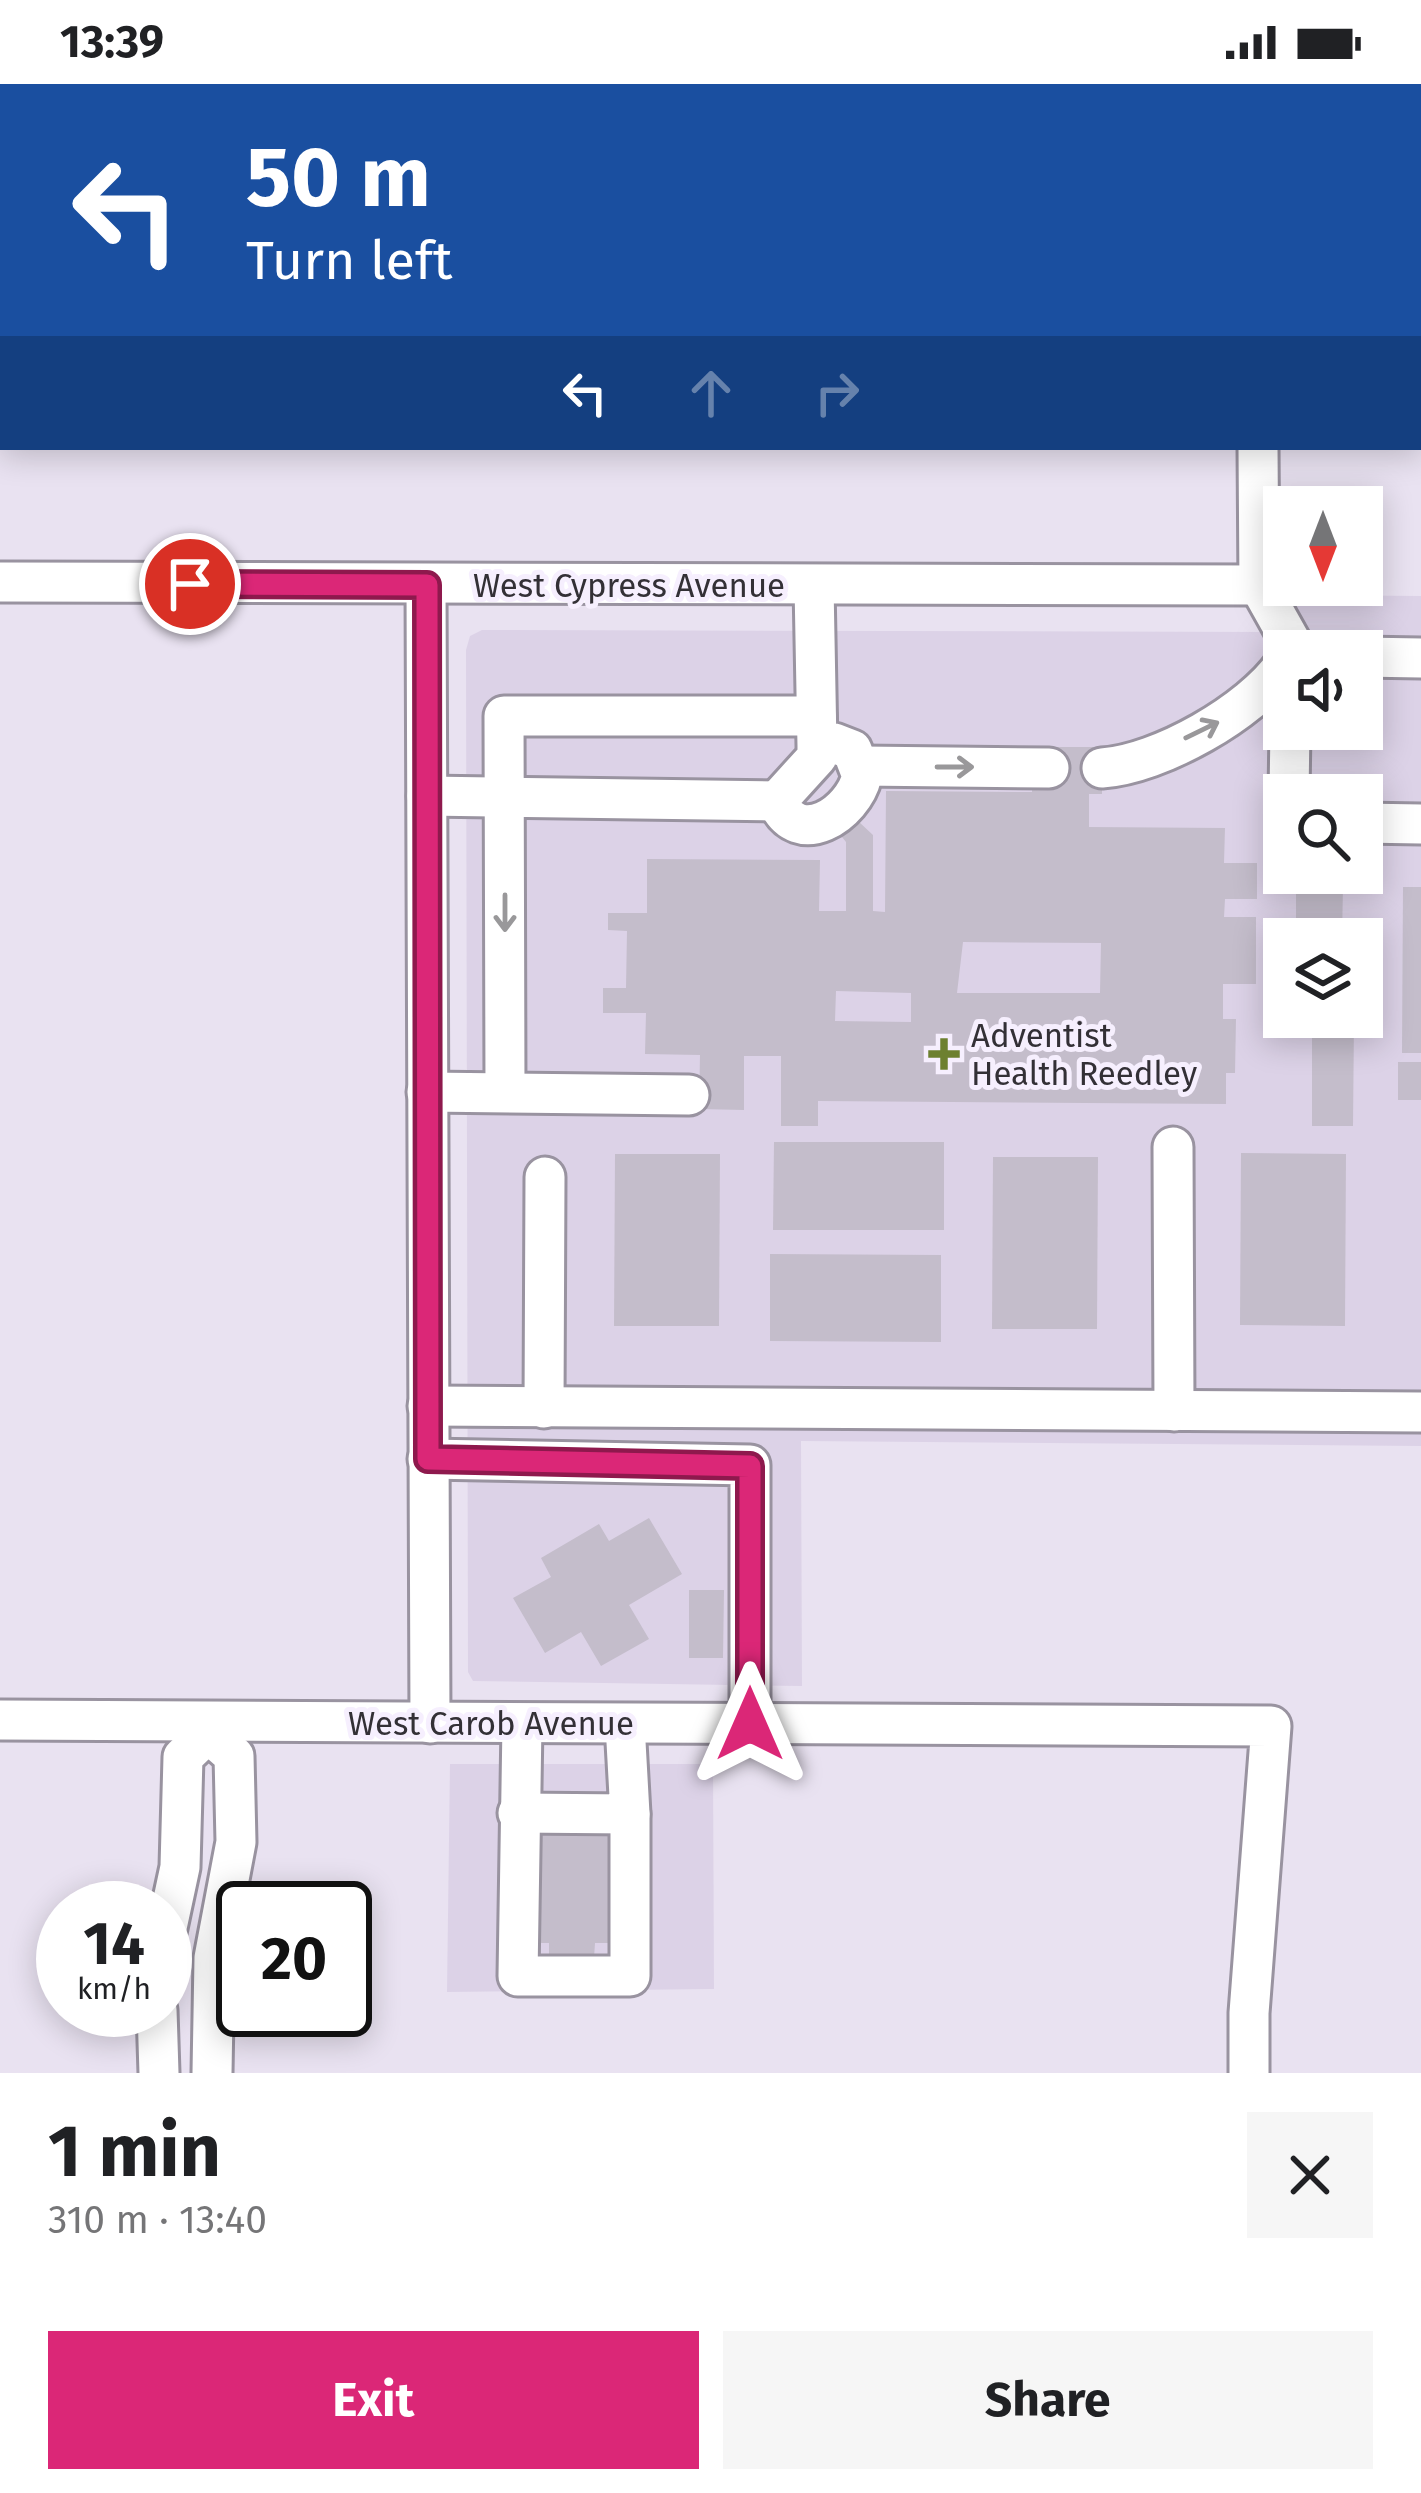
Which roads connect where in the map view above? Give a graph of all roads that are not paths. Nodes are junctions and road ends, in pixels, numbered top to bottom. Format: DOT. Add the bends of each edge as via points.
graph roads {
  1 [pos="1258,450"];
  2 [pos="0,582"];
  3 [pos="427,585"];
  4 [pos="814,585"];
  5 [pos="1259,585"];
  6 [pos="1284,630"];
  7 [pos="1383,657"];
  8 [pos="1421,658"];
  9 [pos="1263,692"];
  10 [pos="816,731"];
  11 [pos="861,766"];
  12 [pos="1049,767"];
  13 [pos="1102,767"];
  14 [pos="427,796"];
  15 [pos="504,796"];
  16 [pos="778,801"];
  17 [pos="1383,824"];
  18 [pos="1421,824"];
  19 [pos="427,1092"];
  20 [pos="505,1093"];
  21 [pos="689,1095"];
  22 [pos="1173,1148"];
  23 [pos="544,1177"];
  24 [pos="428,1406"];
  25 [pos="544,1408"];
  26 [pos="1174,1411"];
  27 [pos="1421,1412"];
  28 [pos="428,1459"];
  29 [pos="0,1720"];
  30 [pos="430,1723"];
  31 [pos="522,1724"];
  32 [pos="625,1724"];
  33 [pos="750,1724"];
  34 [pos="199,1738"];
  35 [pos="183,1812"];
  36 [pos="236,1812"];
  37 [pos="518,1813"];
  38 [pos="630,1814"];
  39 [pos="177,1881"];
  40 [pos="231,1881"];
  41 [pos="216,1951"];
  42 [pos="158,2037"];
  43 [pos="159,2073"];
  44 [pos="212,2073"];
  45 [pos="1249,2073"];
  1 -- 5 [label="street"];
  2 -- 3 [label="street, West Cypress Avenue"];
  3 -- 4 [label="street, West Cypress Avenue"];
  3 -- 14 [label="street"];
  4 -- 5 [label="street, West Cypress Avenue"];
  4 -- 10 [label="street"];
  5 -- 6 [label="street"];
  7 -- 8 [label="street"];
  13 -- 9 [label="street, one-way" via="1150,755"];
  10 -- 11 [label="street" via="844,745"];
  10 -- 15 [label="street" via="504,716"];
  10 -- 16 [label="street" via="817,757"];
  11 -- 12 [label="street, one-way"];
  11 -- 16 [label="street" via="856,793 819,825 791,821"];
  14 -- 15 [label="street"];
  14 -- 19 [label="street"];
  15 -- 16 [label="street"];
  15 -- 20 [label="street, one-way"];
  17 -- 18 [label="street"];
  19 -- 20 [label="street"];
  19 -- 24 [label="street"];
  20 -- 21 [label="street"];
  22 -- 26 [label="street"];
  23 -- 25 [label="street"];
  24 -- 25 [label="street"];
  24 -- 28 [label="street"];
  25 -- 26 [label="street"];
  26 -- 27 [label="street"];
  28 -- 30 [label="street"];
  28 -- 33 [label="street" via="750,1466"];
  29 -- 34 [label="street, West Carob Avenue"];
  30 -- 31 [label="street, West Carob Avenue"];
  30 -- 34 [label="street, West Carob Avenue"];
  31 -- 32 [label="street, West Carob Avenue"];
  31 -- 37 [label="street"];
  32 -- 33 [label="street, West Carob Avenue"];
  32 -- 38 [label="street"];
  33 -- 45 [label="street, West Carob Avenue" via="1271,1726"];
  34 -- 35 [label="street"];
  34 -- 36 [label="street" via="234,1756"];
  35 -- 36 [label="street"];
  35 -- 39 [label="street"];
  36 -- 40 [label="street"];
  37 -- 38 [label="street"];
  37 -- 38 [label="street" via="518,1976 630,1976"];
  41 -- 44 [label="street"];
  42 -- 43 [label="street"];
}
